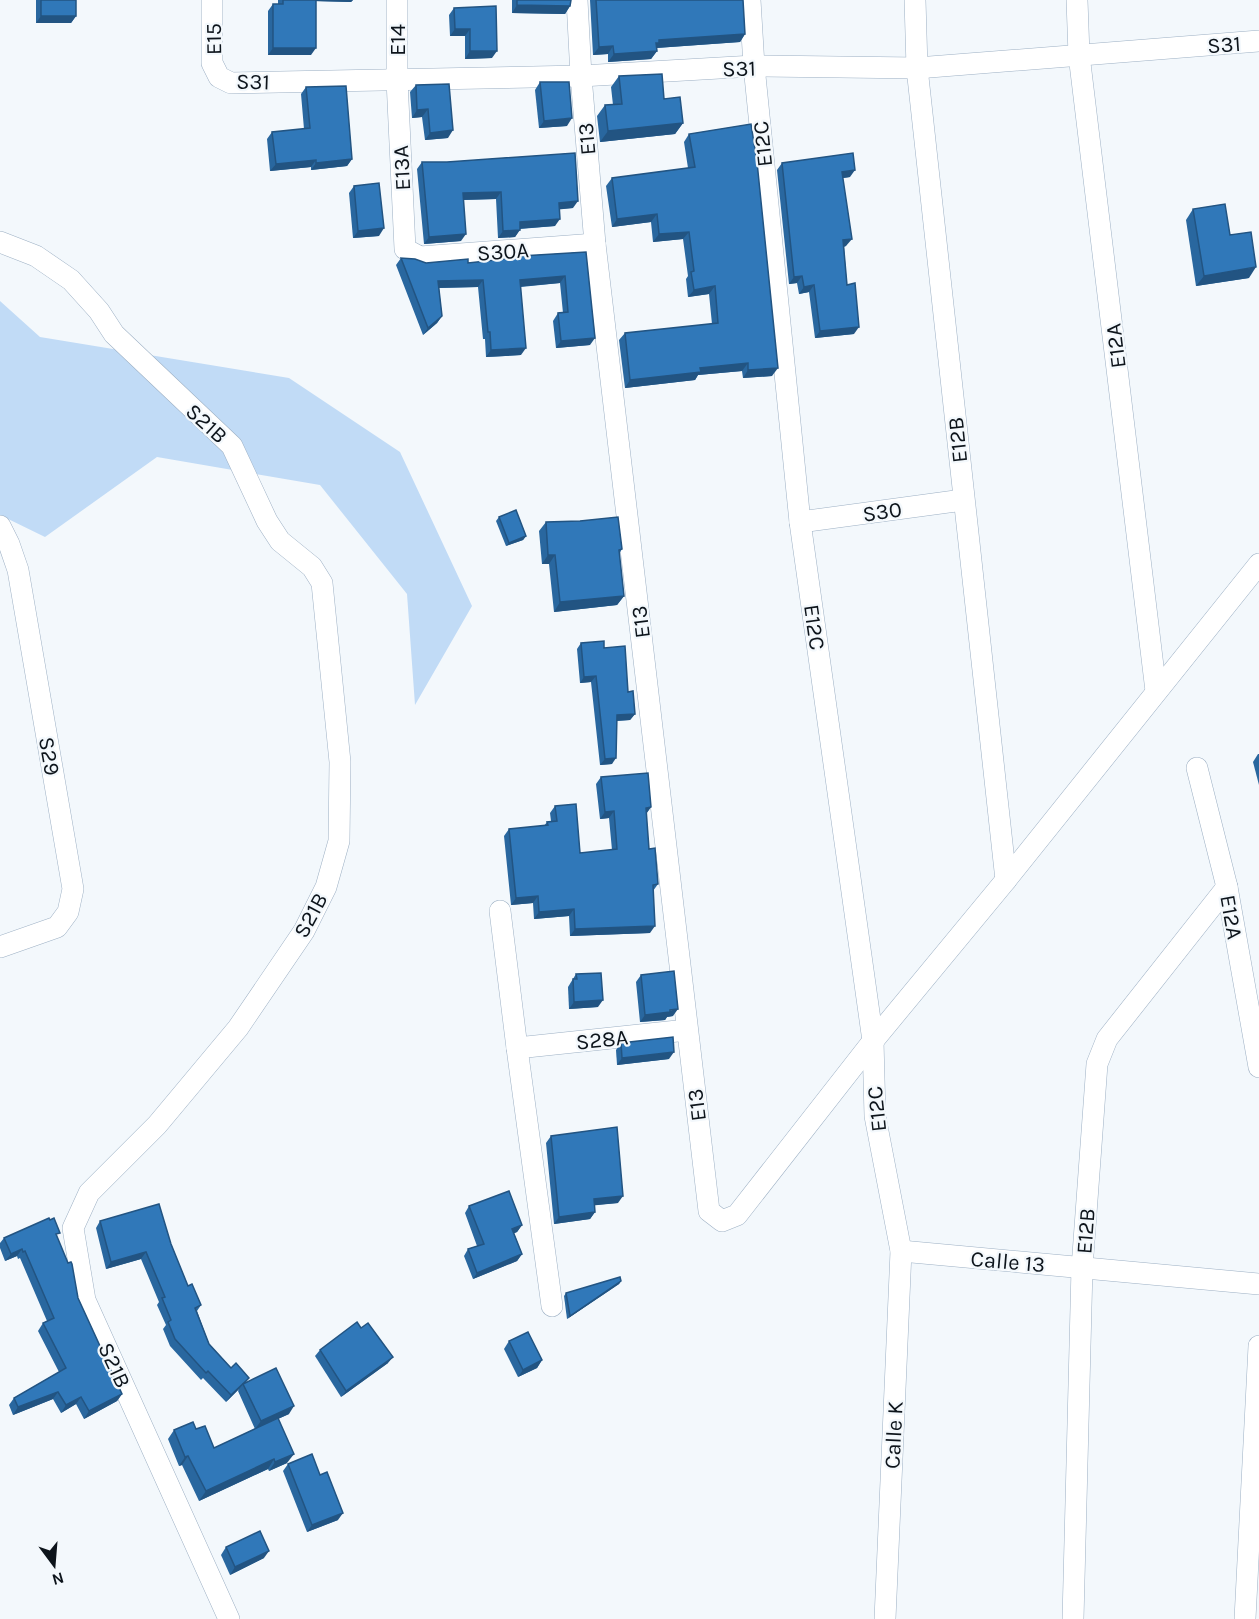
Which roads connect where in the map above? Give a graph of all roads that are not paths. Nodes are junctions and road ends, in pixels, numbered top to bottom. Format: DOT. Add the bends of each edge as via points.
graph roads {
  1 [pos="212,0"];
  2 [pos="397,0"];
  3 [pos="577,0"];
  4 [pos="750,0"];
  5 [pos="915,0"];
  6 [pos="1077,0"];
  7 [pos="1259,41"];
  8 [pos="1079,55"];
  9 [pos="754,66"];
  10 [pos="917,68"];
  11 [pos="581,76"];
  12 [pos="219,77"];
  13 [pos="397,80"];
  14 [pos="0,242"];
  15 [pos="595,244"];
  16 [pos="411,254"];
  17 [pos="963,500"];
  18 [pos="800,522"];
  19 [pos="0,525"];
  20 [pos="1259,564"];
  21 [pos="1156,691"];
  22 [pos="1197,768"];
  23 [pos="1006,880"];
  24 [pos="1227,887"];
  25 [pos="500,911"];
  26 [pos="0,947"];
  27 [pos="687,1030"];
  28 [pos="873,1041"];
  29 [pos="517,1048"];
  30 [pos="1259,1067"];
  31 [pos="901,1251"];
  32 [pos="1082,1268"];
  33 [pos="1259,1284"];
  34 [pos="552,1306"];
  35 [pos="1259,1346"];
  36 [pos="229,1619"];
  37 [pos="885,1619"];
  38 [pos="1073,1619"];
  39 [pos="1245,1619"];
  1 -- 12 [label="street, E15" via="212,63"];
  2 -- 13 [label="street, E14"];
  3 -- 11 [label="street, E13"];
  4 -- 9 [label="street, E12C"];
  5 -- 10 [label="street, E12B"];
  6 -- 8 [label="street, E12A"];
  7 -- 8 [label="street, S31"];
  8 -- 10 [label="street, S31"];
  8 -- 21 [label="street, E12A"];
  9 -- 10 [label="street, S31"];
  9 -- 11 [label="street, S31"];
  9 -- 18 [label="street, E12C"];
  10 -- 17 [label="street, E12B"];
  11 -- 13 [label="street, S31"];
  11 -- 15 [label="street, E13"];
  12 -- 13 [label="street, S31" via="231,83"];
  13 -- 16 [label="street, E13A" via="405,249"];
  14 -- 36 [label="street, S21B" via="36,256 71,280 114,334 232,446 280,541 312,567 322,583 340,762 339,841 326,887 304,931 238,1028 157,1125 89,1193 73,1228 85,1300"];
  15 -- 16 [label="street, S30A" via="420,257"];
  15 -- 27 [label="street, E13"];
  17 -- 18 [label="street, S30"];
  17 -- 23 [label="street, E12B"];
  18 -- 28 [label="street, E12C"];
  19 -- 26 [label="street, S29" via="18,570 73,889 68,912 57,927"];
  20 -- 21 [label="street"];
  21 -- 23 [label="street"];
  22 -- 24 [label="street, E12A"];
  23 -- 28 [label="street"];
  24 -- 30 [label="street, E12A"];
  24 -- 32 [label="street, E12B" via="1107,1039 1097,1064"];
  25 -- 29 [label="street"];
  27 -- 28 [label="street, E13" via="709,1211 722,1221 737,1215"];
  27 -- 29 [label="street, S28A"];
  28 -- 31 [label="street, E12C" via="875,1116"];
  29 -- 34 [label="street"];
  31 -- 32 [label="street, Calle 13"];
  31 -- 37 [label="street, Calle K"];
  32 -- 33 [label="street, Calle 13"];
  32 -- 38 [label="street, E12B"];
  35 -- 39 [label="street"];
}
